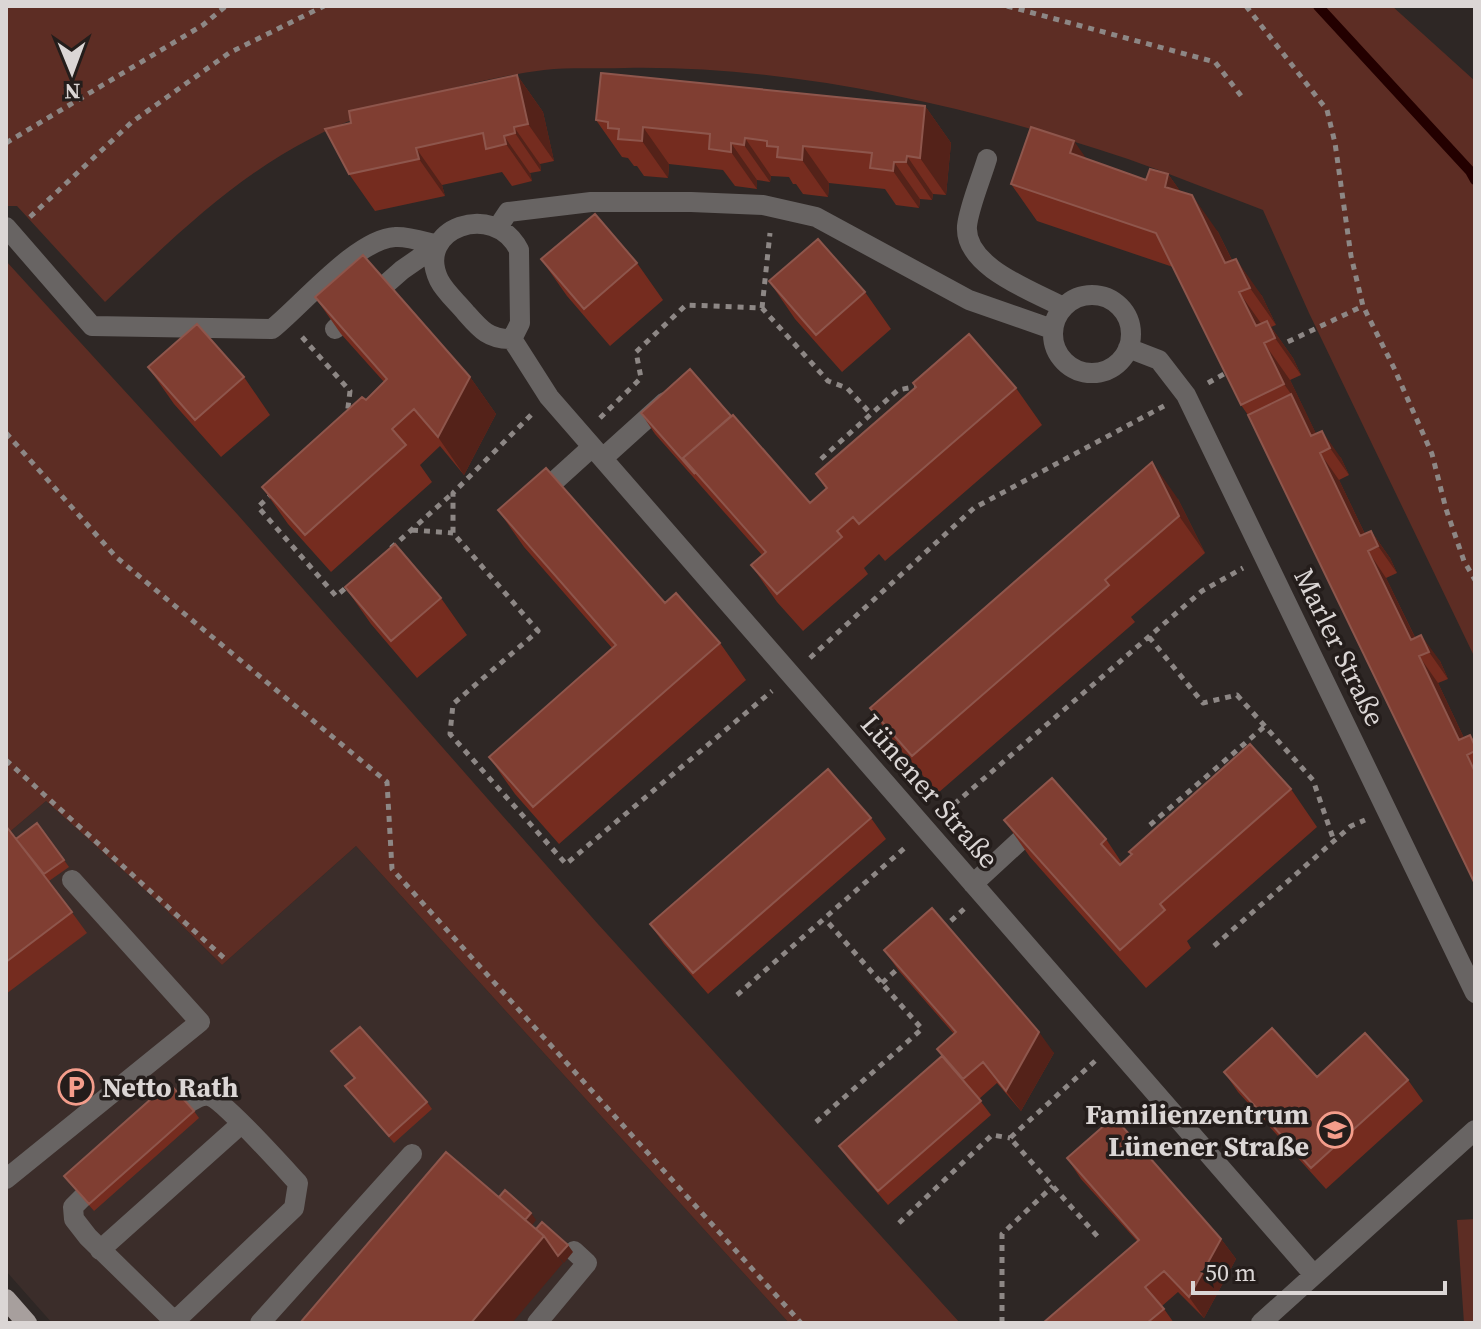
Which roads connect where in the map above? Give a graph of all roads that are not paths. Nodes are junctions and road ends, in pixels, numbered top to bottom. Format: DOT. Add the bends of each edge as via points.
graph roads {
  1 [pos="987,159"];
  2 [pos="498,227"];
  3 [pos="9,230"];
  4 [pos="438,245"];
  5 [pos="1063,307"];
  6 [pos="335,329"];
  7 [pos="1052,329"];
  8 [pos="512,339"];
  9 [pos="1128,348"];
  10 [pos="680,388"];
  11 [pos="592,447"];
  12 [pos="526,507"];
  13 [pos="1057,805"];
  14 [pos="72,880"];
  15 [pos="978,888"];
  16 [pos="1475,993"];
  17 [pos="187,1104"];
  18 [pos="236,1118"];
  19 [pos="1475,1130"];
  20 [pos="412,1154"];
  21 [pos="6,1179"];
  22 [pos="82,1198"];
  23 [pos="94,1244"];
  24 [pos="574,1251"];
  25 [pos="1314,1275"];
  26 [pos="6,1299"];
  27 [pos="175,1322"];
  28 [pos="27,1323"];
  29 [pos="260,1323"];
  30 [pos="537,1323"];
  31 [pos="1261,1323"];
  1 -- 5 [label="street" via="967,226 970,243 993,270"];
  2 -- 4 [label="street" via="464,225"];
  2 -- 7 [label="street" via="508,212 591,202 772,207 816,217 969,300"];
  2 -- 8 [label="street" via="514,239 521,261 520,323"];
  3 -- 4 [label="street" via="92,326 272,329 342,260 378,240 397,236"];
  4 -- 6 [label="street"];
  4 -- 8 [label="street" via="436,266 442,284 483,332"];
  5 -- 7 [label="street"];
  5 -- 9 [label="street" via="1083,296 1114,302 1128,321"];
  7 -- 9 [label="street" via="1061,359 1089,373 1112,368"];
  8 -- 11 [label="street, Lünener Straße" via="549,397"];
  9 -- 16 [label="street, Marler Straße" via="1159,360 1186,395"];
  10 -- 11 [label="street"];
  11 -- 12 [label="street"];
  11 -- 15 [label="street, Lünener Straße"];
  13 -- 15 [label="street"];
  14 -- 21 [label="street" via="200,1022"];
  15 -- 25 [label="street, Lünener Straße" via="1114,1045 1144,1069"];
  17 -- 18 [label="street" via="211,1096"];
  18 -- 23 [label="street"];
  18 -- 27 [label="street" via="298,1183 294,1208"];
  19 -- 25 [label="street"];
  20 -- 29 [label="street"];
  22 -- 23 [label="street" via="73,1207 74,1219"];
  23 -- 27 [label="street"];
  24 -- 30 [label="street" via="587,1263"];
  25 -- 31 [label="street"];
  26 -- 28 [label="main road"];
}
